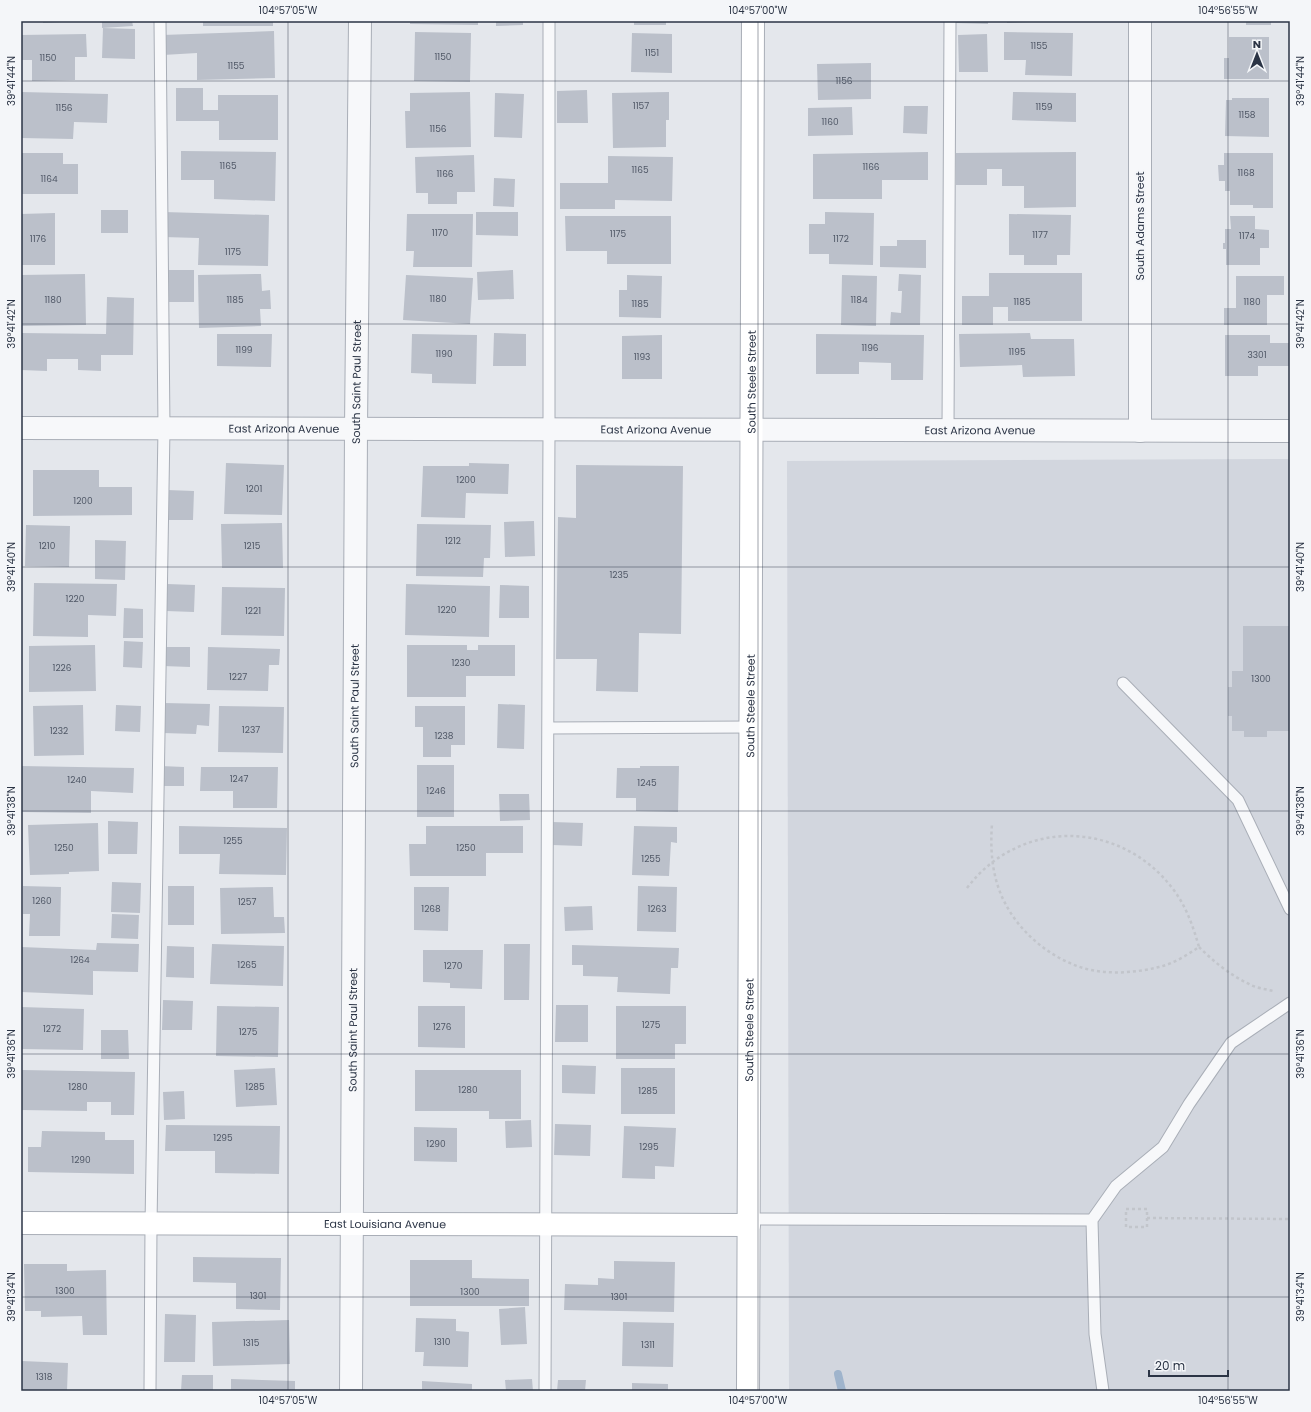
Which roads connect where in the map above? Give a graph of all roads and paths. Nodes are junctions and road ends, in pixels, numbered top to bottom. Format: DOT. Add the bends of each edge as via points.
graph roads {
  1 [pos="160,21"];
  2 [pos="360,21"];
  3 [pos="549,21"];
  4 [pos="753,21"];
  5 [pos="950,21"];
  6 [pos="1140,21"];
  7 [pos="21,428"];
  8 [pos="164,428"];
  9 [pos="356,429"];
  10 [pos="549,429"];
  11 [pos="751,430"];
  12 [pos="948,430"];
  13 [pos="1140,430"];
  14 [pos="1290,431"];
  15 [pos="1123,683"];
  16 [pos="548,728"];
  17 [pos="750,728"];
  18 [pos="992,824"];
  19 [pos="992,862"];
  20 [pos="967,888"];
  21 [pos="1290,909"];
  22 [pos="1199,947"];
  23 [pos="1290,1002"];
  24 [pos="1147,1218"];
  25 [pos="1290,1219"];
  26 [pos="1092,1220"];
  27 [pos="749,1222"];
  28 [pos="21,1223"];
  29 [pos="352,1224"];
  30 [pos="151,1225"];
  31 [pos="545,1225"];
  32 [pos="150,1391"];
  33 [pos="351,1391"];
  34 [pos="545,1391"];
  35 [pos="748,1391"];
  36 [pos="1103,1391"];
  1 -- 8 [label="lane"];
  2 -- 9 [label="street, South Saint Paul Street"];
  3 -- 10 [label="lane"];
  4 -- 11 [label="street, South Steele Street"];
  5 -- 12 [label="lane"];
  6 -- 13 [label="street, South Adams Street"];
  7 -- 8 [label="street, East Arizona Avenue"];
  8 -- 9 [label="street, East Arizona Avenue"];
  8 -- 30 [label="lane"];
  9 -- 10 [label="street, East Arizona Avenue"];
  9 -- 29 [label="street, South Saint Paul Street"];
  10 -- 11 [label="street, East Arizona Avenue"];
  10 -- 16 [label="lane"];
  11 -- 12 [label="street, East Arizona Avenue"];
  11 -- 17 [label="street, South Steele Street"];
  12 -- 13 [label="street, East Arizona Avenue"];
  13 -- 14 [label="street, East Arizona Avenue"];
  15 -- 21 [label="lane" via="1238,800"];
  16 -- 17 [label="lane"];
  16 -- 31 [label="lane"];
  17 -- 27 [label="street, South Steele Street"];
  18 -- 19 [label="path"];
  19 -- 20 [label="path"];
  19 -- 22 [label="path" via="1030,841 1046,837 1087,837 1124,848 1144,859 1173,889 1193,926"];
  19 -- 22 [label="path" via="1004,901 1012,915 1024,931 1062,959 1084,968 1108,972 1136,972 1160,967 1186,956"];
  22 -- 23 [label="path" via="1220,966 1249,985 1273,991"];
  23 -- 26 [label="lane" via="1232,1043 1189,1104 1164,1147 1116,1186"];
  24 -- 24 [label="path" via="1147,1209 1126,1209 1126,1227 1147,1227"];
  24 -- 25 [label="path"];
  26 -- 27 [label="lane"];
  26 -- 36 [label="lane" via="1095,1334"];
  27 -- 31 [label="street, East Louisiana Avenue"];
  27 -- 35 [label="street, South Steele Street"];
  28 -- 30 [label="street, East Louisiana Avenue"];
  29 -- 30 [label="street, East Louisiana Avenue"];
  29 -- 31 [label="street, East Louisiana Avenue"];
  29 -- 33 [label="street, South Saint Paul Street"];
  30 -- 32 [label="lane"];
  31 -- 34 [label="lane"];
}
